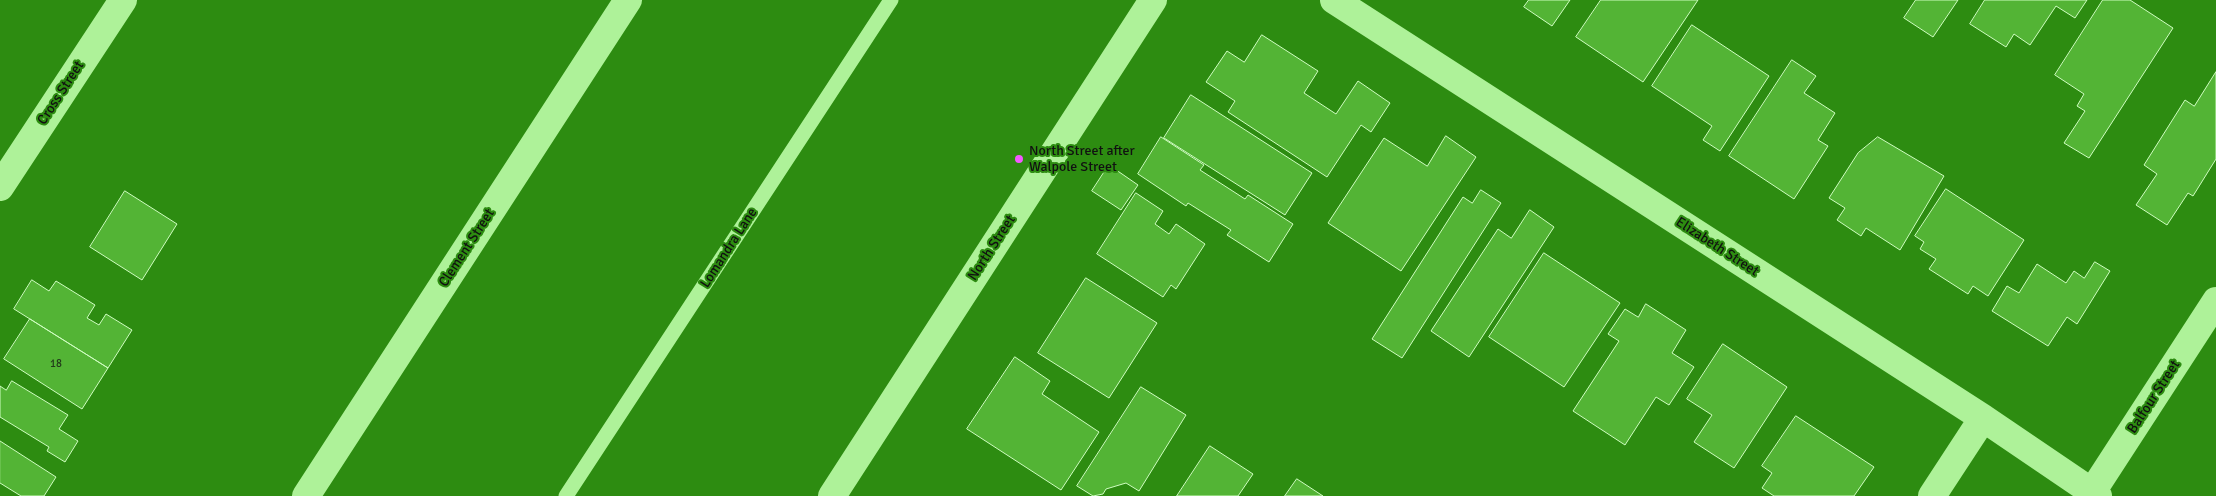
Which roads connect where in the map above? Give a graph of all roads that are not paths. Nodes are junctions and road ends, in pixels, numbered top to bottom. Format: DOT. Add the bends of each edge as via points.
graph roads {
  1 [pos="123,0"];
  2 [pos="628,0"];
  3 [pos="891,0"];
  4 [pos="1153,0"];
  5 [pos="1334,0"];
  6 [pos="0,187"];
  7 [pos="2216,301"];
  8 [pos="1983,418"];
  9 [pos="2095,494"];
  10 [pos="306,496"];
  11 [pos="566,496"];
  12 [pos="832,496"];
  13 [pos="1932,496"];
  1 -- 6 [label="street, Cross Street"];
  2 -- 10 [label="street, Clement Street"];
  3 -- 11 [label="lane, Lomandra Lane"];
  4 -- 12 [label="street, North Street"];
  5 -- 8 [label="street, Elizabeth Street"];
  7 -- 9 [label="street, Balfour Street"];
  8 -- 9 [label="street, Elizabeth Street"];
  8 -- 13 [label="street"];
}
